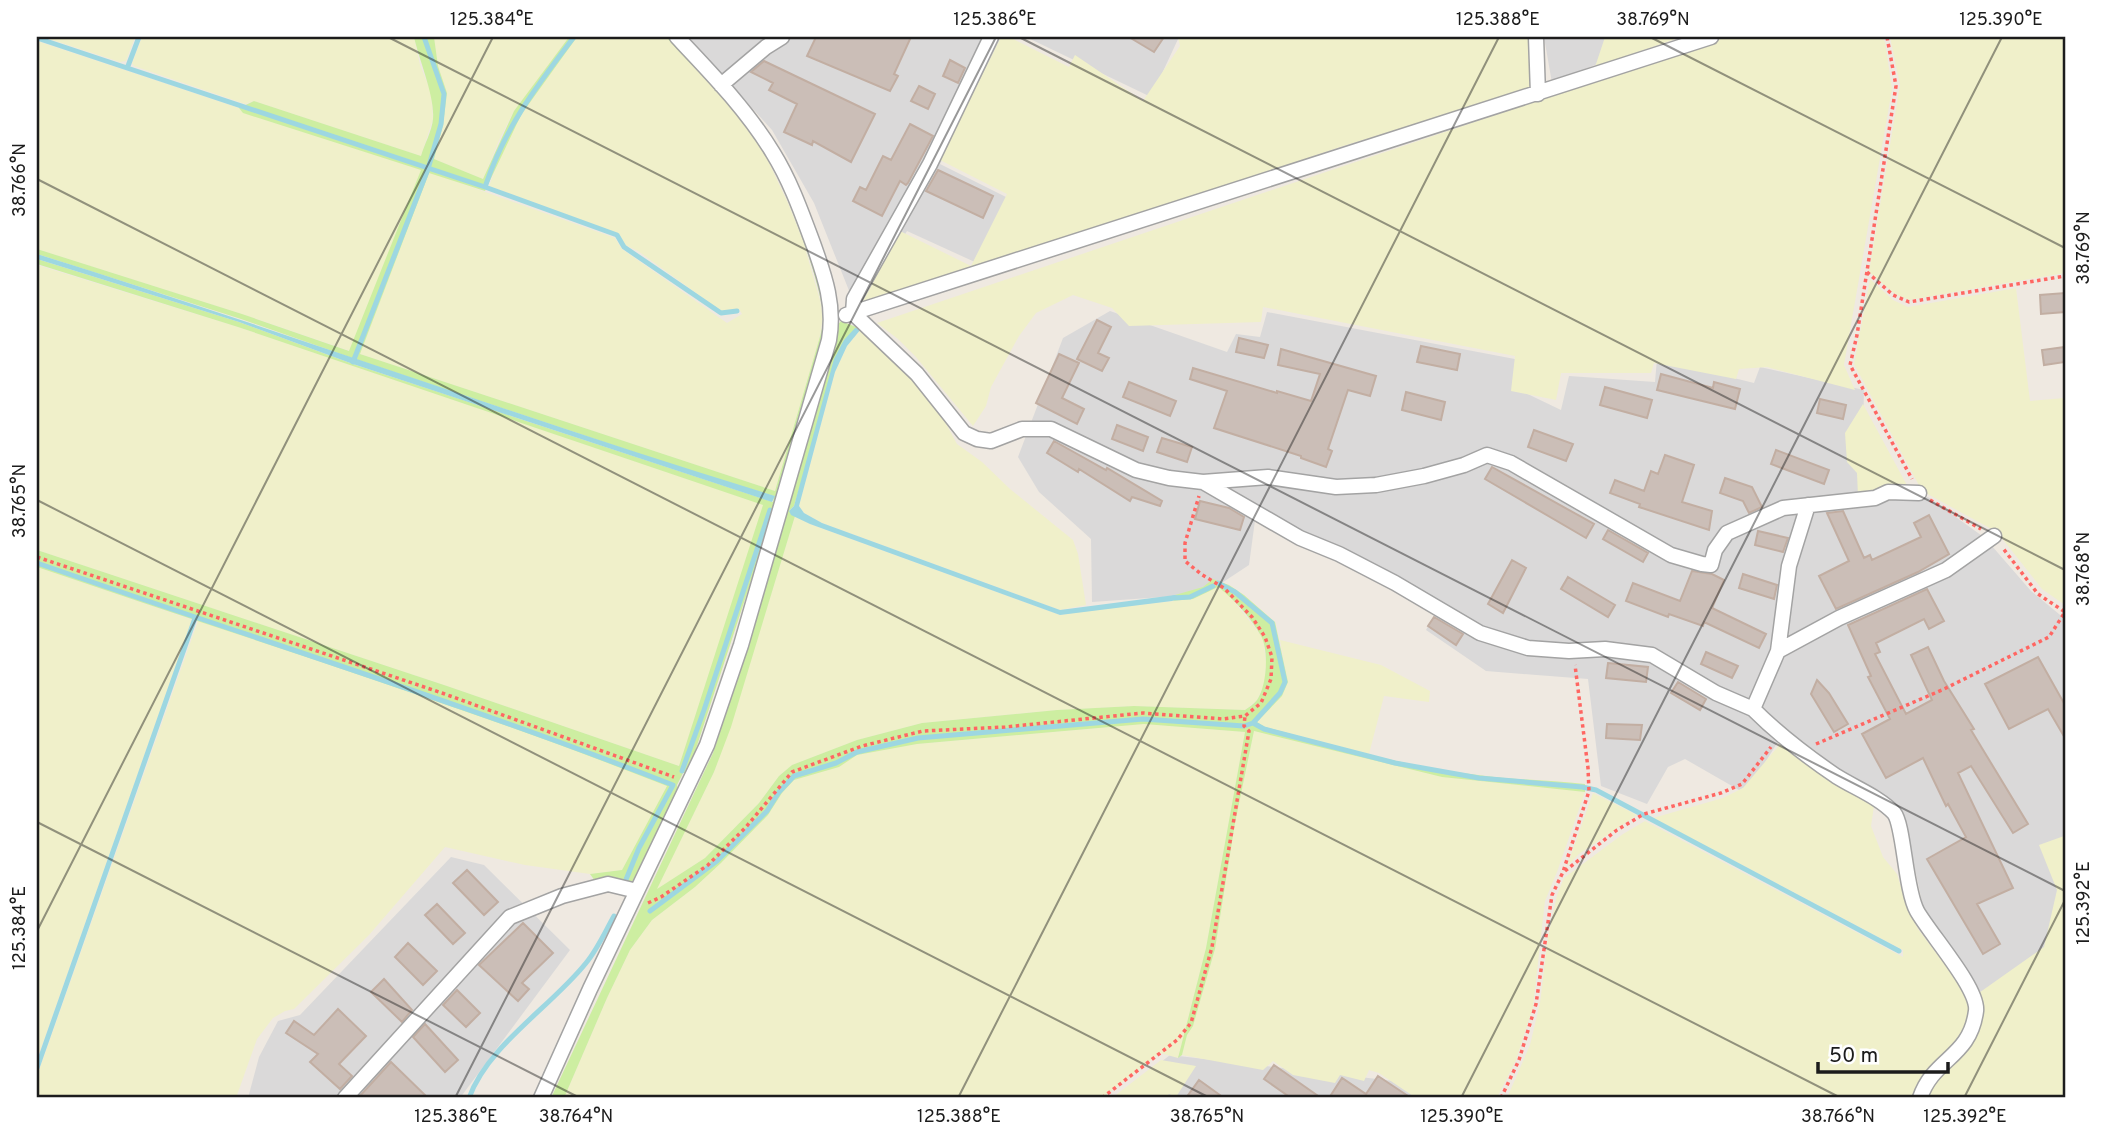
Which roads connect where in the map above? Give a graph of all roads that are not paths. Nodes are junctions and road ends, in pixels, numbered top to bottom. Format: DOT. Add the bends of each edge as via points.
graph roads {
  1 [pos="677,37"];
  2 [pos="782,37"];
  3 [pos="991,37"];
  4 [pos="1536,37"];
  5 [pos="1711,37"];
  6 [pos="721,85"];
  7 [pos="1538,94"];
  8 [pos="853,313"];
  9 [pos="833,320"];
  10 [pos="1203,482"];
  11 [pos="1919,494"];
  12 [pos="1808,505"];
  13 [pos="1994,536"];
  14 [pos="1778,652"];
  15 [pos="1753,709"];
  16 [pos="637,891"];
  17 [pos="345,1098"];
  18 [pos="541,1098"];
  19 [pos="1920,1098"];
  1 -- 6 [label="street"];
  2 -- 6 [label="street"];
  3 -- 8 [label="street" via="930,164 854,299"];
  4 -- 7 [label="street"];
  5 -- 7 [label="street"];
  6 -- 9 [label="street" via="762,136 796,196 830,295"];
  7 -- 8 [label="street"];
  8 -- 9 [label="street"];
  8 -- 10 [label="street" via="917,374 964,433 990,441 1022,429 1051,429 1136,470"];
  9 -- 16 [label="street" via="792,473 707,745"];
  10 -- 12 [label="street" via="1268,477 1336,487 1376,485 1424,476 1487,455 1511,463 1671,555 1702,565 1711,565 1727,533 1783,508"];
  10 -- 15 [label="street" via="1480,633 1528,648 1652,655"];
  11 -- 12 [label="street" via="1888,492 1875,498"];
  12 -- 14 [label="street" via="1789,566"];
  13 -- 14 [label="street" via="1946,570 1839,618"];
  14 -- 15 [label="street"];
  15 -- 19 [label="street" via="1780,735 1896,815 1916,909 1971,989 1977,1007 1972,1033 1933,1074"];
  16 -- 17 [label="street" via="608,884 510,917"];
  16 -- 18 [label="street"];
}
